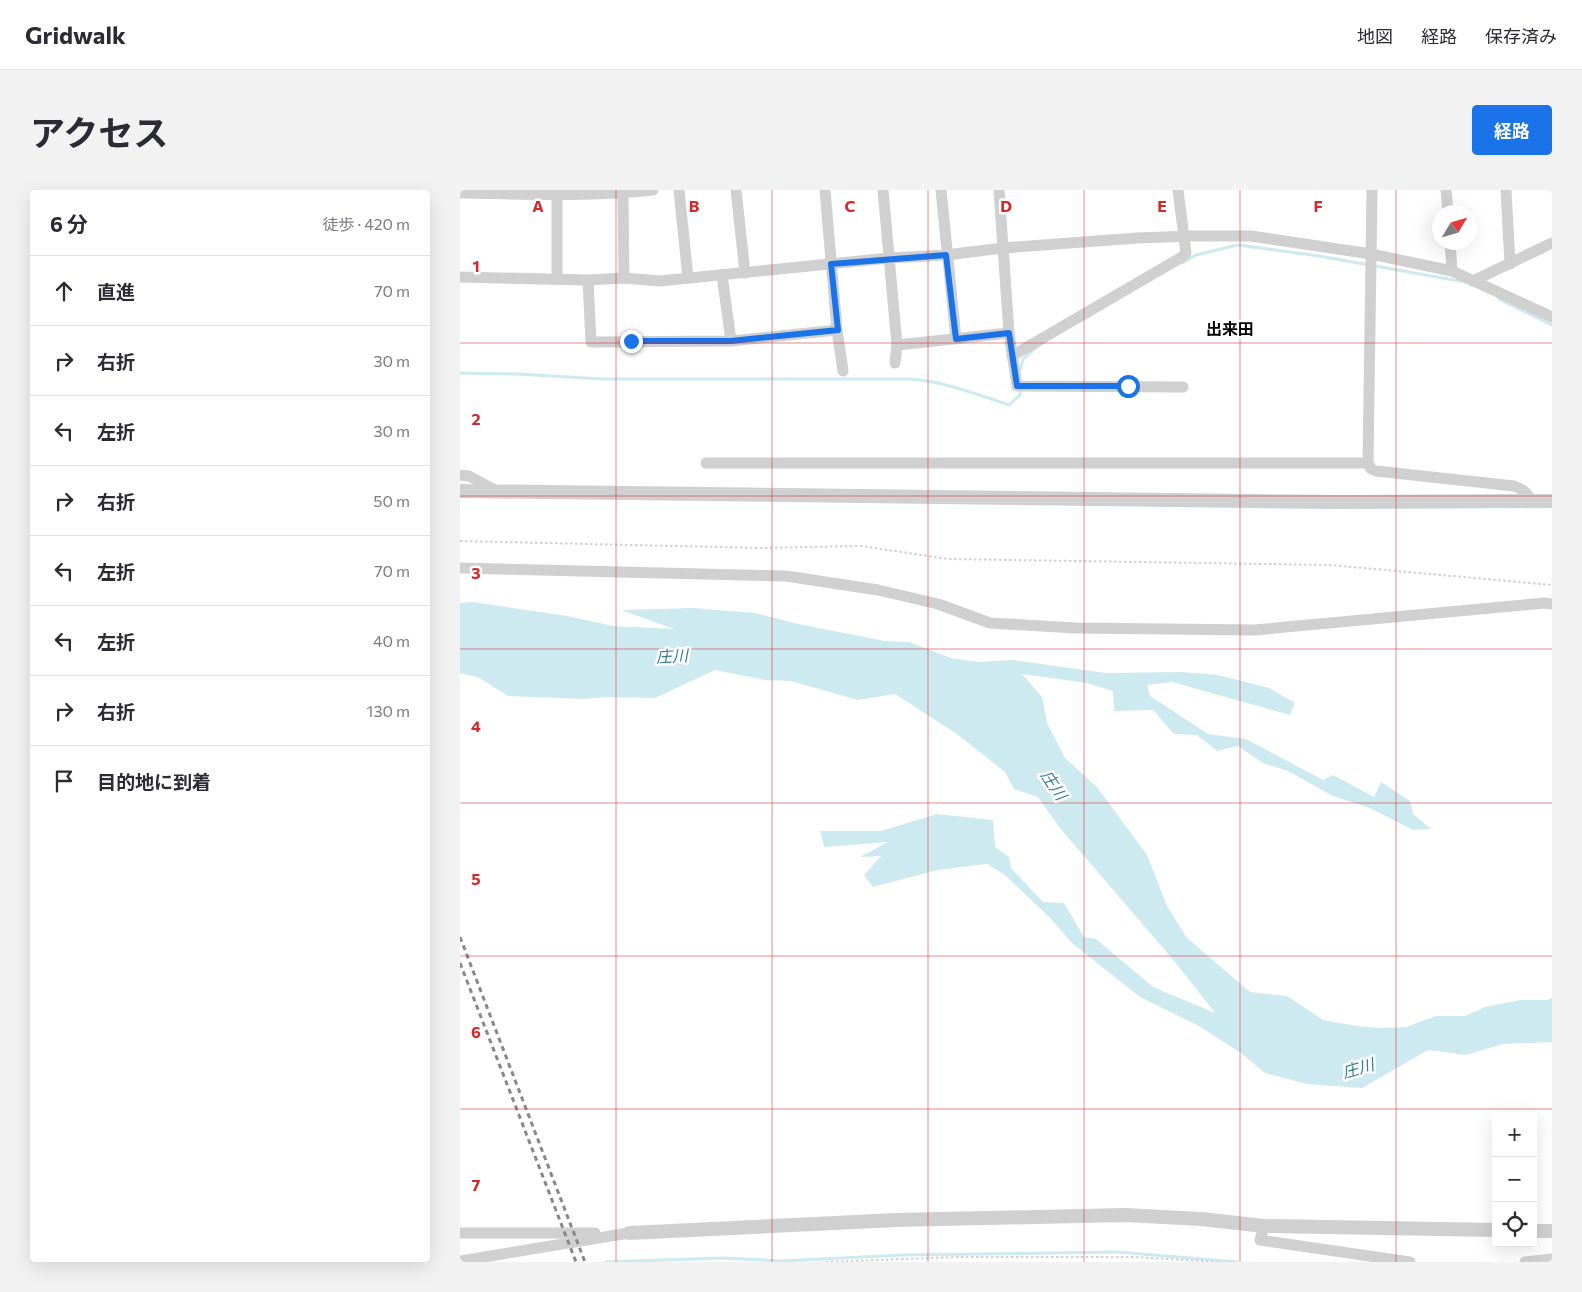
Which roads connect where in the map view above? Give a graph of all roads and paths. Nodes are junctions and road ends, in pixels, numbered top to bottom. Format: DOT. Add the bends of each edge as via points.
graph roads {
  1 [pos="653,190"];
  2 [pos="679,190"];
  3 [pos="736,190"];
  4 [pos="825,190"];
  5 [pos="884,190"];
  6 [pos="941,190"];
  7 [pos="999,190"];
  8 [pos="1178,190"];
  9 [pos="1372,190"];
  10 [pos="1446,190"];
  11 [pos="1506,190"];
  12 [pos="460,193"];
  13 [pos="623,193"];
  14 [pos="557,195"];
  15 [pos="1447,205"];
  16 [pos="1183,237"];
  17 [pos="1552,243"];
  18 [pos="1003,248"];
  19 [pos="1451,250"];
  20 [pos="1370,254"];
  21 [pos="946,255"];
  22 [pos="889,258"];
  23 [pos="831,264"];
  24 [pos="1510,264"];
  25 [pos="1452,271"];
  26 [pos="745,273"];
  27 [pos="722,275"];
  28 [pos="460,277"];
  29 [pos="624,278"];
  30 [pos="688,278"];
  31 [pos="556,279"];
  32 [pos="588,280"];
  33 [pos="1473,281"];
  34 [pos="1552,317"];
  35 [pos="838,330"];
  36 [pos="1009,333"];
  37 [pos="956,339"];
  38 [pos="731,341"];
  39 [pos="897,345"];
  40 [pos="1012,356"];
  41 [pos="895,363"];
  42 [pos="843,370"];
  43 [pos="1183,387"];
  44 [pos="706,463"];
  45 [pos="1368,463"];
  46 [pos="460,475"];
  47 [pos="460,491"];
  48 [pos="497,491"];
  49 [pos="1533,501"];
  50 [pos="1552,501"];
  51 [pos="460,541"];
  52 [pos="460,568"];
  53 [pos="1552,585"];
  54 [pos="1552,604"];
  55 [pos="1264,1226"];
  56 [pos="1492,1230"];
  57 [pos="1537,1230"];
  58 [pos="1552,1231"];
  59 [pos="460,1233"];
  60 [pos="629,1233"];
  61 [pos="1552,1259"];
  62 [pos="460,1261"];
  63 [pos="826,1262"];
  64 [pos="1220,1262"];
  65 [pos="1410,1262"];
  66 [pos="1525,1262"];
  1 -- 13 [label="street"];
  2 -- 30 [label="street"];
  3 -- 26 [label="street"];
  4 -- 23 [label="street"];
  5 -- 22 [label="street"];
  6 -- 21 [label="street"];
  7 -- 18 [label="street"];
  8 -- 16 [label="street"];
  9 -- 20 [label="street"];
  10 -- 15 [label="street"];
  11 -- 24 [label="street"];
  12 -- 14 [label="street"];
  13 -- 14 [label="street"];
  13 -- 29 [label="street"];
  14 -- 31 [label="street"];
  16 -- 18 [label="street"];
  16 -- 20 [label="street" via="1251,236"];
  16 -- 40 [label="street" via="1186,253 1182,257"];
  17 -- 24 [label="street"];
  18 -- 21 [label="street"];
  18 -- 36 [label="street"];
  19 -- 25 [label="street"];
  20 -- 25 [label="street"];
  20 -- 45 [label="street"];
  21 -- 22 [label="street"];
  21 -- 37 [label="street"];
  22 -- 23 [label="street"];
  22 -- 39 [label="street"];
  23 -- 26 [label="street"];
  23 -- 35 [label="street"];
  24 -- 33 [label="street"];
  25 -- 33 [label="street"];
  26 -- 27 [label="street"];
  27 -- 30 [label="street"];
  27 -- 38 [label="street"];
  28 -- 31 [label="street"];
  29 -- 30 [label="street" via="660,281"];
  29 -- 32 [label="street"];
  31 -- 32 [label="street"];
  32 -- 38 [label="street" via="591,342"];
  33 -- 34 [label="street"];
  35 -- 38 [label="street"];
  35 -- 42 [label="street"];
  36 -- 37 [label="street"];
  36 -- 40 [label="street"];
  37 -- 39 [label="street"];
  39 -- 41 [label="street"];
  40 -- 43 [label="street" via="1017,386"];
  44 -- 45 [label="street"];
  45 -- 49 [label="street" via="1376,471 1514,486"];
  46 -- 48 [label="street" via="469,476"];
  47 -- 48 [label="street"];
  48 -- 49 [label="street" via="1339,502"];
  49 -- 50 [label="street"];
  51 -- 53 [label="path" via="760,548 861,546 948,559 1330,565"];
  52 -- 54 [label="street" via="786,576 878,590 938,604 990,623 1076,628 1255,630"];
  55 -- 56 [label="street"];
  55 -- 60 [label="street" via="1125,1214 896,1220"];
  55 -- 65 [label="street" via="1260,1240"];
  57 -- 58 [label="street"];
  59 -- 60 [label="street"];
  60 -- 62 [label="street"];
  61 -- 66 [label="street"];
  63 -- 64 [label="path" via="958,1257 1133,1257"];
}
